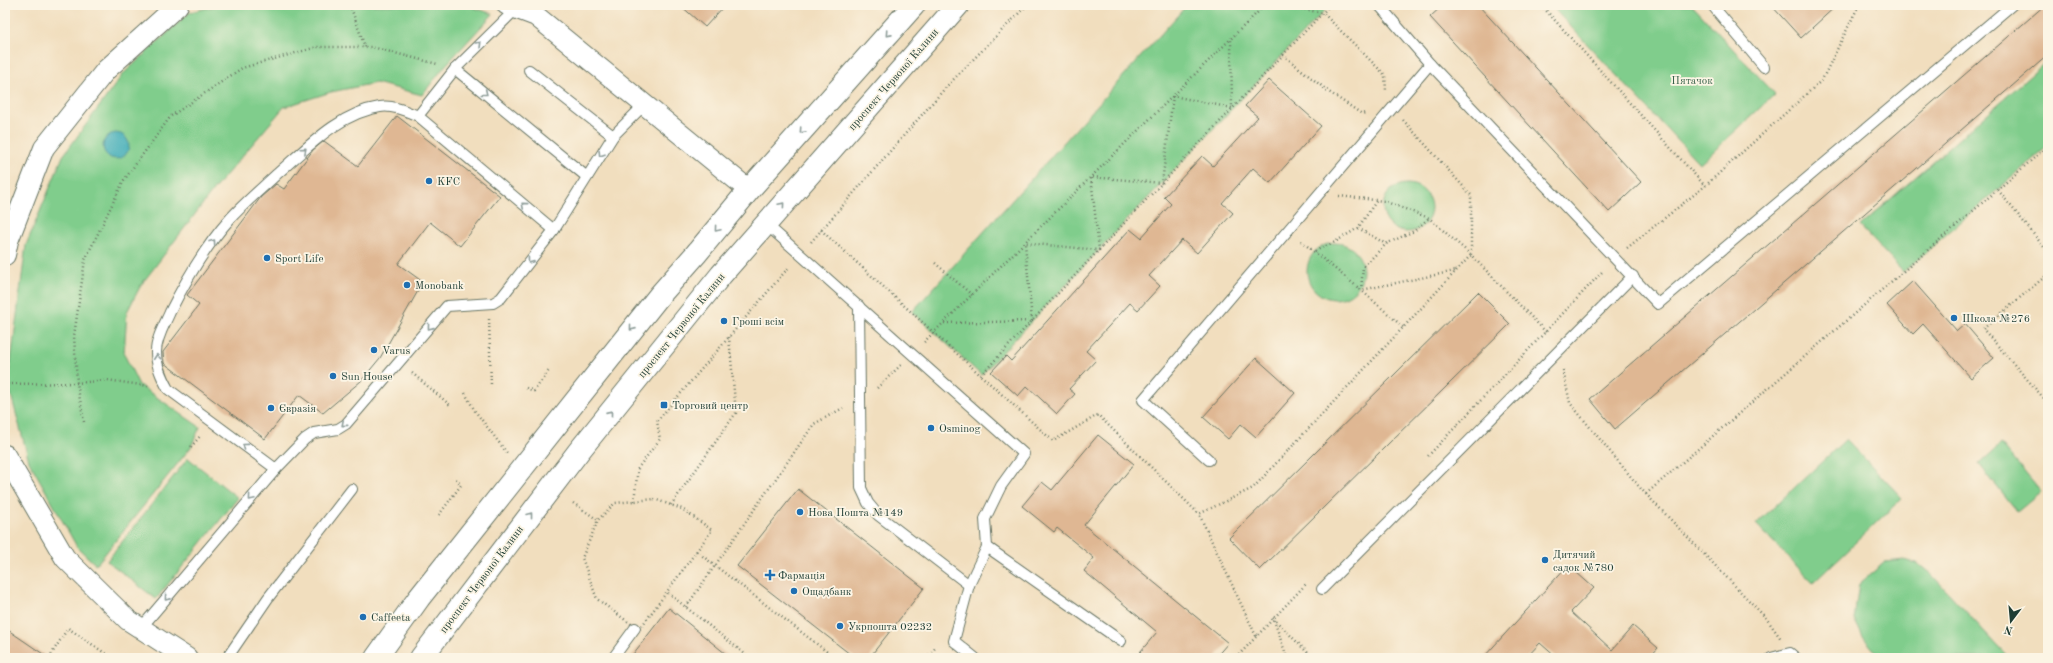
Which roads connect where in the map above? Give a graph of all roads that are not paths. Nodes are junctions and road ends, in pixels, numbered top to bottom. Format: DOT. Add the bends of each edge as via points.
graph roads {
  1 [pos="178,5"];
  2 [pos="914,5"];
  3 [pos="958,5"];
  4 [pos="1379,5"];
  5 [pos="1712,5"];
  6 [pos="2012,5"];
  7 [pos="512,6"];
  8 [pos="1430,64"];
  9 [pos="1764,67"];
  10 [pos="455,69"];
  11 [pos="529,70"];
  12 [pos="645,104"];
  13 [pos="418,116"];
  14 [pos="612,136"];
  15 [pos="587,176"];
  16 [pos="749,190"];
  17 [pos="766,224"];
  18 [pos="554,230"];
  19 [pos="5,256"];
  20 [pos="1632,276"];
  21 [pos="859,306"];
  22 [pos="5,455"];
  23 [pos="1209,460"];
  24 [pos="276,469"];
  25 [pos="352,489"];
  26 [pos="987,547"];
  27 [pos="969,585"];
  28 [pos="1322,589"];
  29 [pos="141,628"];
  30 [pos="635,628"];
  31 [pos="1122,641"];
  32 [pos="1793,655"];
  33 [pos="188,658"];
  34 [pos="227,658"];
  35 [pos="376,658"];
  36 [pos="421,658"];
  37 [pos="613,658"];
  38 [pos="975,658"];
  39 [pos="1771,658"];
  1 -- 19 [label="street" via="106,70 44,148 8,241"];
  2 -- 16 [label="main road, one-way"];
  17 -- 3 [label="main road, проспект Червоної Калини, one-way"];
  4 -- 8 [label="lane"];
  5 -- 9 [label="lane"];
  6 -- 20 [label="lane" via="1658,304"];
  10 -- 7 [label="lane, one-way"];
  7 -- 12 [label="street" via="536,16"];
  8 -- 20 [label="lane"];
  8 -- 23 [label="lane" via="1143,400"];
  10 -- 13 [label="lane"];
  10 -- 15 [label="lane, one-way"];
  11 -- 14 [label="lane"];
  12 -- 14 [label="lane"];
  12 -- 16 [label="street"];
  18 -- 13 [label="lane, one-way"];
  24 -- 13 [label="lane, one-way" via="168,389 156,360 158,342 182,290 228,220 322,135 356,114 381,106"];
  14 -- 15 [label="lane, one-way"];
  15 -- 18 [label="lane"];
  16 -- 35 [label="main road, one-way" via="553,427 419,598"];
  17 -- 21 [label="lane"];
  36 -- 17 [label="main road, проспект Червоної Калини, one-way" via="579,451 721,275"];
  18 -- 24 [label="lane, one-way" via="501,298 488,304 447,306 346,424 338,429 310,435"];
  20 -- 28 [label="lane"];
  21 -- 26 [label="lane" via="1024,454 1001,486 985,519"];
  21 -- 27 [label="lane" via="861,488 868,503 878,515"];
  22 -- 29 [label="street" via="65,558 128,620"];
  24 -- 29 [label="lane, one-way"];
  25 -- 34 [label="lane" via="268,598"];
  26 -- 27 [label="lane"];
  26 -- 31 [label="lane"];
  27 -- 38 [label="lane" via="954,641"];
  29 -- 33 [label="street"];
  30 -- 37 [label="lane"];
  32 -- 39 [label="lane"];
}
